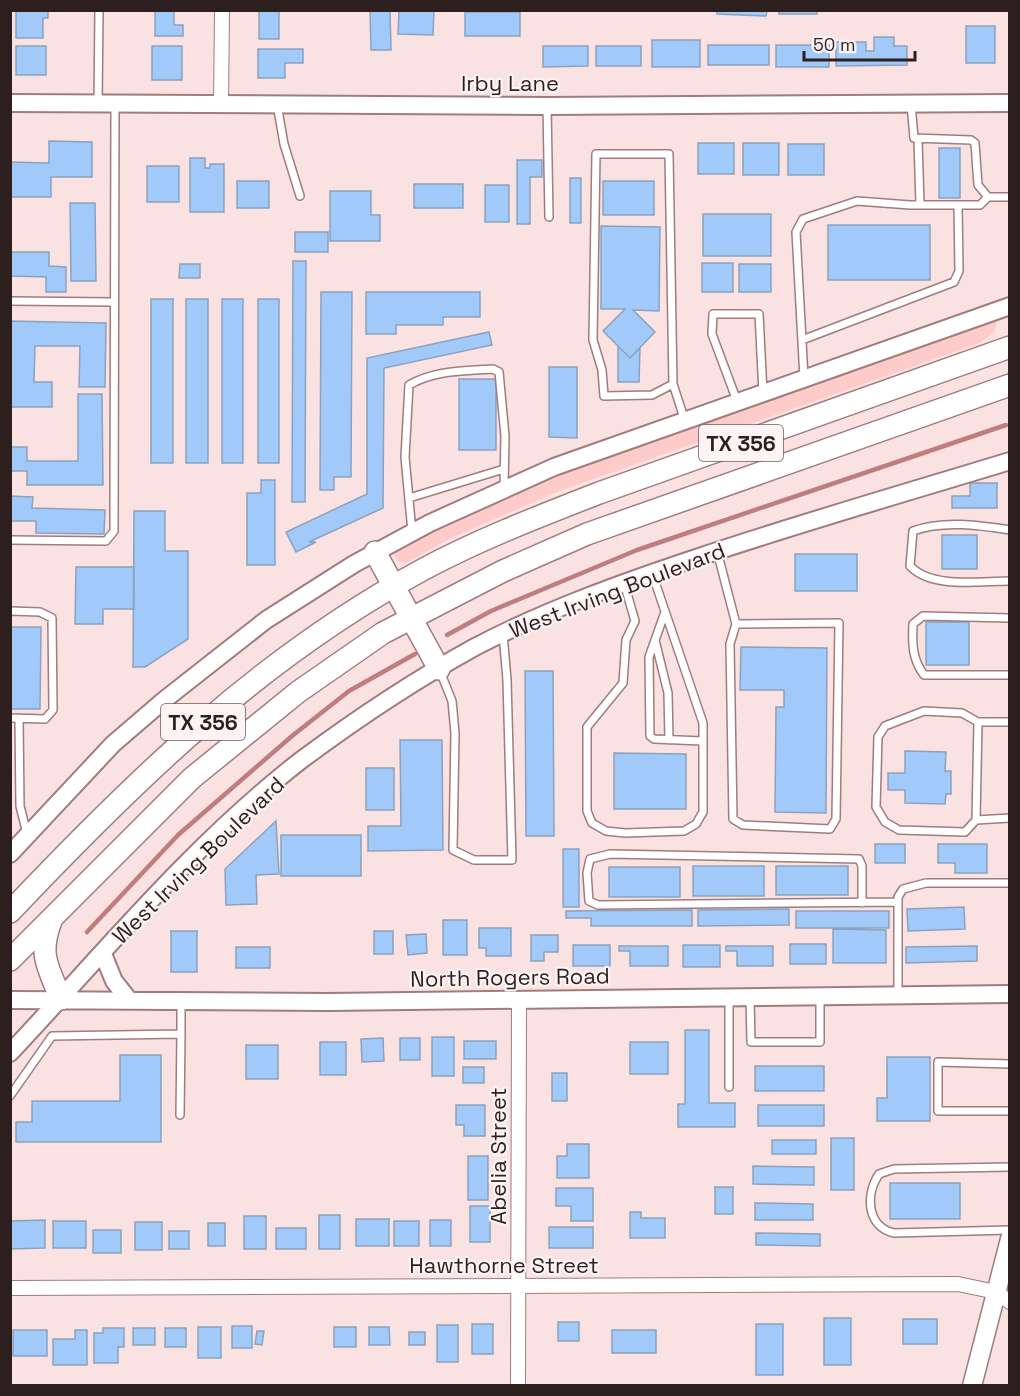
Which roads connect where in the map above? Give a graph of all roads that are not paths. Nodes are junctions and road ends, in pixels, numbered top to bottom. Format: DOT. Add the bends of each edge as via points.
graph roads {
  1 [pos="99,10"];
  2 [pos="222,10"];
  3 [pos="10,103"];
  4 [pos="1010,103"];
  5 [pos="98,104"];
  6 [pos="115,104"];
  7 [pos="221,104"];
  8 [pos="911,104"];
  9 [pos="277,105"];
  10 [pos="547,106"];
  11 [pos="918,140"];
  12 [pos="300,196"];
  13 [pos="988,197"];
  14 [pos="1010,198"];
  15 [pos="920,205"];
  16 [pos="958,205"];
  17 [pos="549,217"];
  18 [pos="10,301"];
  19 [pos="114,302"];
  20 [pos="1010,306"];
  21 [pos="802,340"];
  22 [pos="1010,347"];
  23 [pos="804,378"];
  24 [pos="673,384"];
  25 [pos="1010,385"];
  26 [pos="763,393"];
  27 [pos="737,402"];
  28 [pos="685,421"];
  29 [pos="1010,460"];
  30 [pos="504,469"];
  31 [pos="504,488"];
  32 [pos="408,498"];
  33 [pos="1010,530"];
  34 [pos="412,532"];
  35 [pos="10,540"];
  36 [pos="717,551"];
  37 [pos="375,552"];
  38 [pos="652,573"];
  39 [pos="1010,581"];
  40 [pos="624,583"];
  41 [pos="394,587"];
  42 [pos="10,611"];
  43 [pos="664,612"];
  44 [pos="411,618"];
  45 [pos="1010,618"];
  46 [pos="736,624"];
  47 [pos="503,634"];
  48 [pos="654,637"];
  49 [pos="439,669"];
  50 [pos="1010,675"];
  51 [pos="10,718"];
  52 [pos="19,718"];
  53 [pos="978,722"];
  54 [pos="1010,722"];
  55 [pos="669,740"];
  56 [pos="703,741"];
  57 [pos="1010,818"];
  58 [pos="976,820"];
  59 [pos="28,836"];
  60 [pos="10,854"];
  61 [pos="1010,883"];
  62 [pos="898,902"];
  63 [pos="861,903"];
  64 [pos="10,912"];
  65 [pos="51,921"];
  66 [pos="103,954"];
  67 [pos="10,960"];
  68 [pos="1010,994"];
  69 [pos="898,995"];
  70 [pos="820,996"];
  71 [pos="729,997"];
  72 [pos="750,997"];
  73 [pos="61,999"];
  74 [pos="519,999"];
  75 [pos="10,1000"];
  76 [pos="129,1000"];
  77 [pos="181,1000"];
  78 [pos="37,1024"];
  79 [pos="181,1034"];
  80 [pos="52,1036"];
  81 [pos="10,1053"];
  82 [pos="1010,1064"];
  83 [pos="729,1087"];
  84 [pos="10,1096"];
  85 [pos="1010,1111"];
  86 [pos="180,1115"];
  87 [pos="1010,1167"];
  88 [pos="1010,1230"];
  89 [pos="1010,1239"];
  90 [pos="518,1286"];
  91 [pos="10,1288"];
  92 [pos="1003,1297"];
  93 [pos="518,1386"];
  94 [pos="972,1386"];
  1 -- 5 [label="lane"];
  2 -- 7 [label="street"];
  3 -- 5 [label="street, Irby Lane"];
  4 -- 8 [label="street, Irby Lane"];
  5 -- 6 [label="street, Irby Lane"];
  6 -- 7 [label="street, Irby Lane"];
  6 -- 19 [label="lane"];
  7 -- 9 [label="street, Irby Lane"];
  8 -- 10 [label="street, Irby Lane"];
  8 -- 11 [label="lane" via="912,135"];
  9 -- 10 [label="street, Irby Lane"];
  9 -- 12 [label="lane"];
  10 -- 17 [label="lane"];
  11 -- 13 [label="lane" via="975,143 978,185"];
  11 -- 15 [label="lane"];
  13 -- 14 [label="lane"];
  13 -- 16 [label="lane" via="980,205"];
  15 -- 16 [label="lane"];
  15 -- 21 [label="lane" via="857,201 803,219 796,232"];
  16 -- 21 [label="lane" via="958,271 954,282"];
  18 -- 19 [label="lane"];
  19 -- 35 [label="lane" via="114,531 106,541"];
  20 -- 23 [label="street"];
  21 -- 23 [label="lane"];
  22 -- 41 [label="main road, TX 356" via="579,500 455,554"];
  23 -- 26 [label="street"];
  24 -- 24 [label="lane" via="669,154 596,154 593,340 602,370 604,396 651,395"];
  24 -- 28 [label="lane"];
  25 -- 44 [label="main road, TX 356" via="587,534"];
  26 -- 27 [label="street"];
  26 -- 27 [label="lane" via="759,314 713,314 712,334"];
  27 -- 28 [label="street"];
  28 -- 31 [label="street" via="585,454"];
  29 -- 36 [label="street, West Irving Boulevard"];
  30 -- 31 [label="lane"];
  30 -- 32 [label="lane"];
  30 -- 32 [label="lane" via="499,372 446,372 422,378 409,385 405,457"];
  31 -- 34 [label="street"];
  32 -- 34 [label="lane"];
  33 -- 39 [label="lane" via="978,525 928,526 913,531 910,546 910,566 919,576 944,581"];
  34 -- 37 [label="street"];
  36 -- 38 [label="street, West Irving Boulevard"];
  36 -- 46 [label="lane"];
  37 -- 41 [label="main road"];
  37 -- 59 [label="street" via="266,620 195,674 113,744"];
  38 -- 40 [label="street, West Irving Boulevard"];
  38 -- 43 [label="lane"];
  40 -- 47 [label="street, West Irving Boulevard"];
  40 -- 56 [label="lane" via="635,621 626,640 623,683 587,727 587,811 592,823 606,831 625,833 684,831 696,824 704,812"];
  41 -- 44 [label="main road"];
  41 -- 64 [label="main road, TX 356" via="320,633 190,733 123,794"];
  42 -- 52 [label="lane" via="40,612 52,618 52,710 45,719"];
  43 -- 48 [label="lane"];
  43 -- 56 [label="lane" via="703,723"];
  44 -- 49 [label="main road"];
  44 -- 65 [label="main road, TX 356" via="324,673 192,778"];
  45 -- 50 [label="lane" via="923,616 914,624 912,643 915,663 924,675"];
  46 -- 46 [label="lane" via="730,644 733,819 743,825 830,829 836,819 839,623"];
  47 -- 49 [label="street, West Irving Boulevard"];
  47 -- 49 [label="lane" via="512,860 474,860 453,850 455,733 452,701"];
  48 -- 55 [label="lane" via="669,693"];
  48 -- 55 [label="lane" via="649,657 649,731 654,739"];
  49 -- 66 [label="street, West Irving Boulevard" via="338,734 264,792 227,824"];
  51 -- 52 [label="lane"];
  52 -- 59 [label="lane" via="20,806"];
  53 -- 54 [label="lane"];
  53 -- 58 [label="lane"];
  53 -- 58 [label="lane" via="962,713 924,711 885,726 878,737 876,807 885,822 899,830 965,832"];
  55 -- 56 [label="lane"];
  57 -- 58 [label="lane"];
  59 -- 60 [label="street"];
  61 -- 62 [label="lane" via="926,883 903,889"];
  62 -- 63 [label="lane"];
  62 -- 69 [label="lane"];
  63 -- 63 [label="lane" via="598,905 589,901 587,873 590,859 610,854 859,859"];
  65 -- 67 [label="main road, TX 356"];
  65 -- 73 [label="main road" via="44,941 44,958"];
  66 -- 73 [label="street, West Irving Boulevard"];
  66 -- 76 [label="street" via="114,981"];
  68 -- 69 [label="street, North Rogers Road"];
  69 -- 70 [label="street, North Rogers Road"];
  70 -- 72 [label="street, North Rogers Road"];
  70 -- 72 [label="lane" via="820,1042 751,1042"];
  71 -- 72 [label="street, North Rogers Road"];
  71 -- 74 [label="street, North Rogers Road"];
  71 -- 83 [label="lane"];
  73 -- 75 [label="street, North Rogers Road"];
  73 -- 76 [label="street, North Rogers Road"];
  73 -- 78 [label="street, West Irving Boulevard"];
  74 -- 77 [label="street, North Rogers Road"];
  74 -- 90 [label="street, Abelia Street"];
  76 -- 77 [label="street, North Rogers Road"];
  77 -- 79 [label="lane"];
  78 -- 80 [label="lane"];
  78 -- 81 [label="street, West Irving Boulevard"];
  79 -- 80 [label="lane"];
  79 -- 86 [label="lane"];
  80 -- 84 [label="lane"];
  82 -- 85 [label="lane" via="938,1062 938,1111"];
  87 -- 88 [label="lane" via="894,1169 879,1174 872,1185 872,1218 882,1230"];
  89 -- 92 [label="main road"];
  90 -- 91 [label="street, Hawthorne Street"];
  90 -- 92 [label="street, Hawthorne Street" via="958,1284"];
  90 -- 93 [label="street, Abelia Street"];
  92 -- 94 [label="main road"];
}
